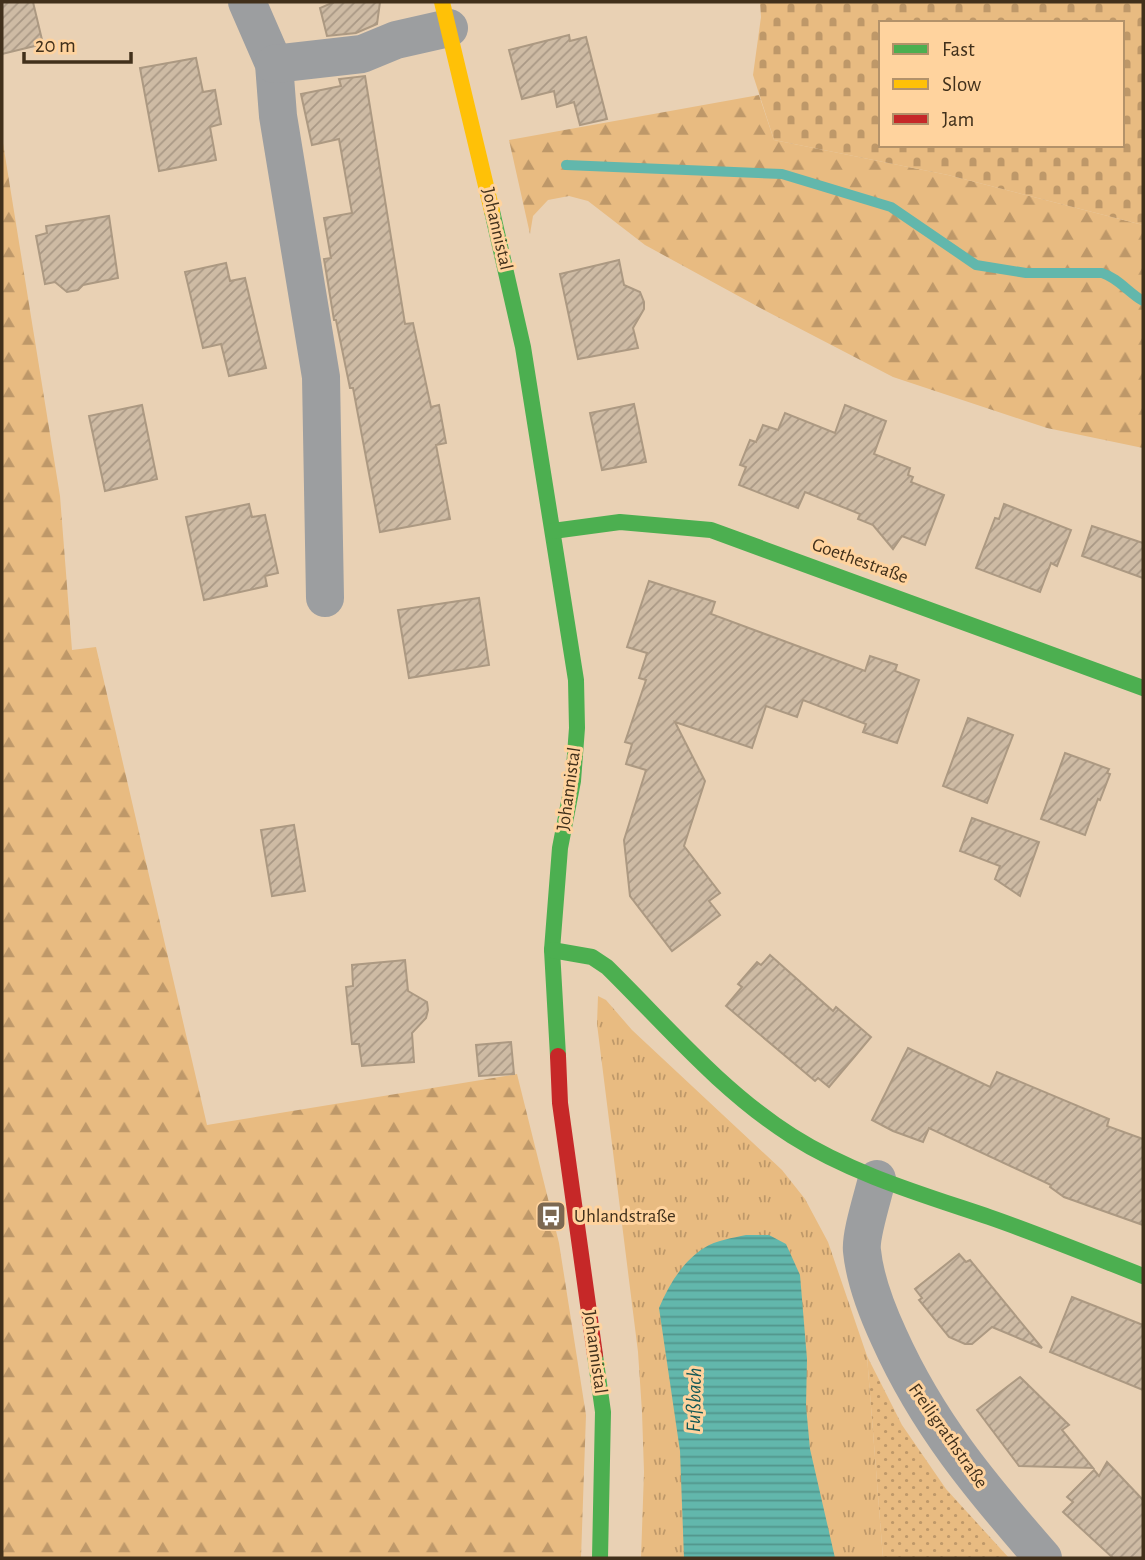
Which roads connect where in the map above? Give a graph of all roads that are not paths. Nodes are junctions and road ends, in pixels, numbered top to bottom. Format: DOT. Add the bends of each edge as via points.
graph roads {
  1 [pos="247,2"];
  2 [pos="446,15"];
  3 [pos="274,64"];
  4 [pos="553,531"];
  5 [pos="325,598"];
  6 [pos="1143,688"];
  7 [pos="552,950"];
  8 [pos="877,1179"];
  9 [pos="1143,1276"];
  10 [pos="600,1558"];
  11 [pos="1043,1558"];
  1 -- 3 [label="street"];
  2 -- 3 [label="street, Johannistal" via="362,54"];
  2 -- 4 [label="main road, Johannistal" via="523,347"];
  3 -- 5 [label="street" via="278,116 321,377"];
  4 -- 6 [label="main road, Goethestraße" via="621,522 711,530"];
  4 -- 7 [label="main road, Johannistal" via="576,680 577,728"];
  7 -- 8 [label="main road" via="592,957 607,967 743,1099 790,1136"];
  7 -- 10 [label="main road, Johannistal" via="560,1103 603,1412"];
  8 -- 9 [label="main road"];
  8 -- 11 [label="street, Freiligrathstraße" via="861,1249 877,1309 929,1416"];
}
